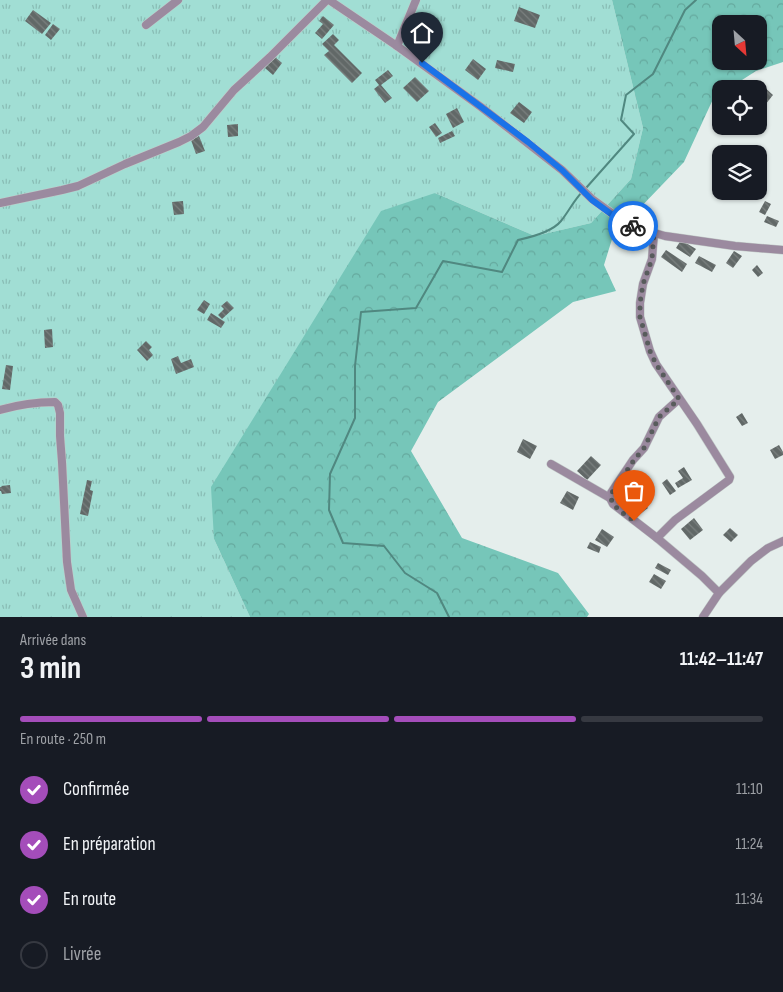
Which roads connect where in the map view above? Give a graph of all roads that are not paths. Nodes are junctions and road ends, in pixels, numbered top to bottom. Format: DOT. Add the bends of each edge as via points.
graph roads {
  1 [pos="178,0"];
  2 [pos="416,0"];
  3 [pos="331,1"];
  4 [pos="146,25"];
  5 [pos="397,46"];
  6 [pos="0,202"];
  7 [pos="654,233"];
  8 [pos="783,250"];
  9 [pos="679,399"];
  10 [pos="0,410"];
  11 [pos="550,464"];
  12 [pos="610,498"];
  13 [pos="657,538"];
  14 [pos="783,541"];
  15 [pos="719,593"];
  16 [pos="83,617"];
  17 [pos="703,617"];
  1 -- 4 [label="street"];
  2 -- 5 [label="street"];
  3 -- 5 [label="street"];
  3 -- 6 [label="street" via="234,90 203,127 191,136 78,186"];
  5 -- 7 [label="street" via="528,142 618,219"];
  7 -- 8 [label="street"];
  7 -- 9 [label="street" via="640,317 656,364"];
  9 -- 12 [label="street" via="659,417 644,448"];
  9 -- 13 [label="street" via="730,477"];
  10 -- 16 [label="street" via="46,402 55,402 58,406 67,562 71,590"];
  11 -- 12 [label="street"];
  12 -- 13 [label="street" via="613,504"];
  13 -- 15 [label="street"];
  14 -- 15 [label="street" via="751,561"];
  15 -- 17 [label="street"];
}
